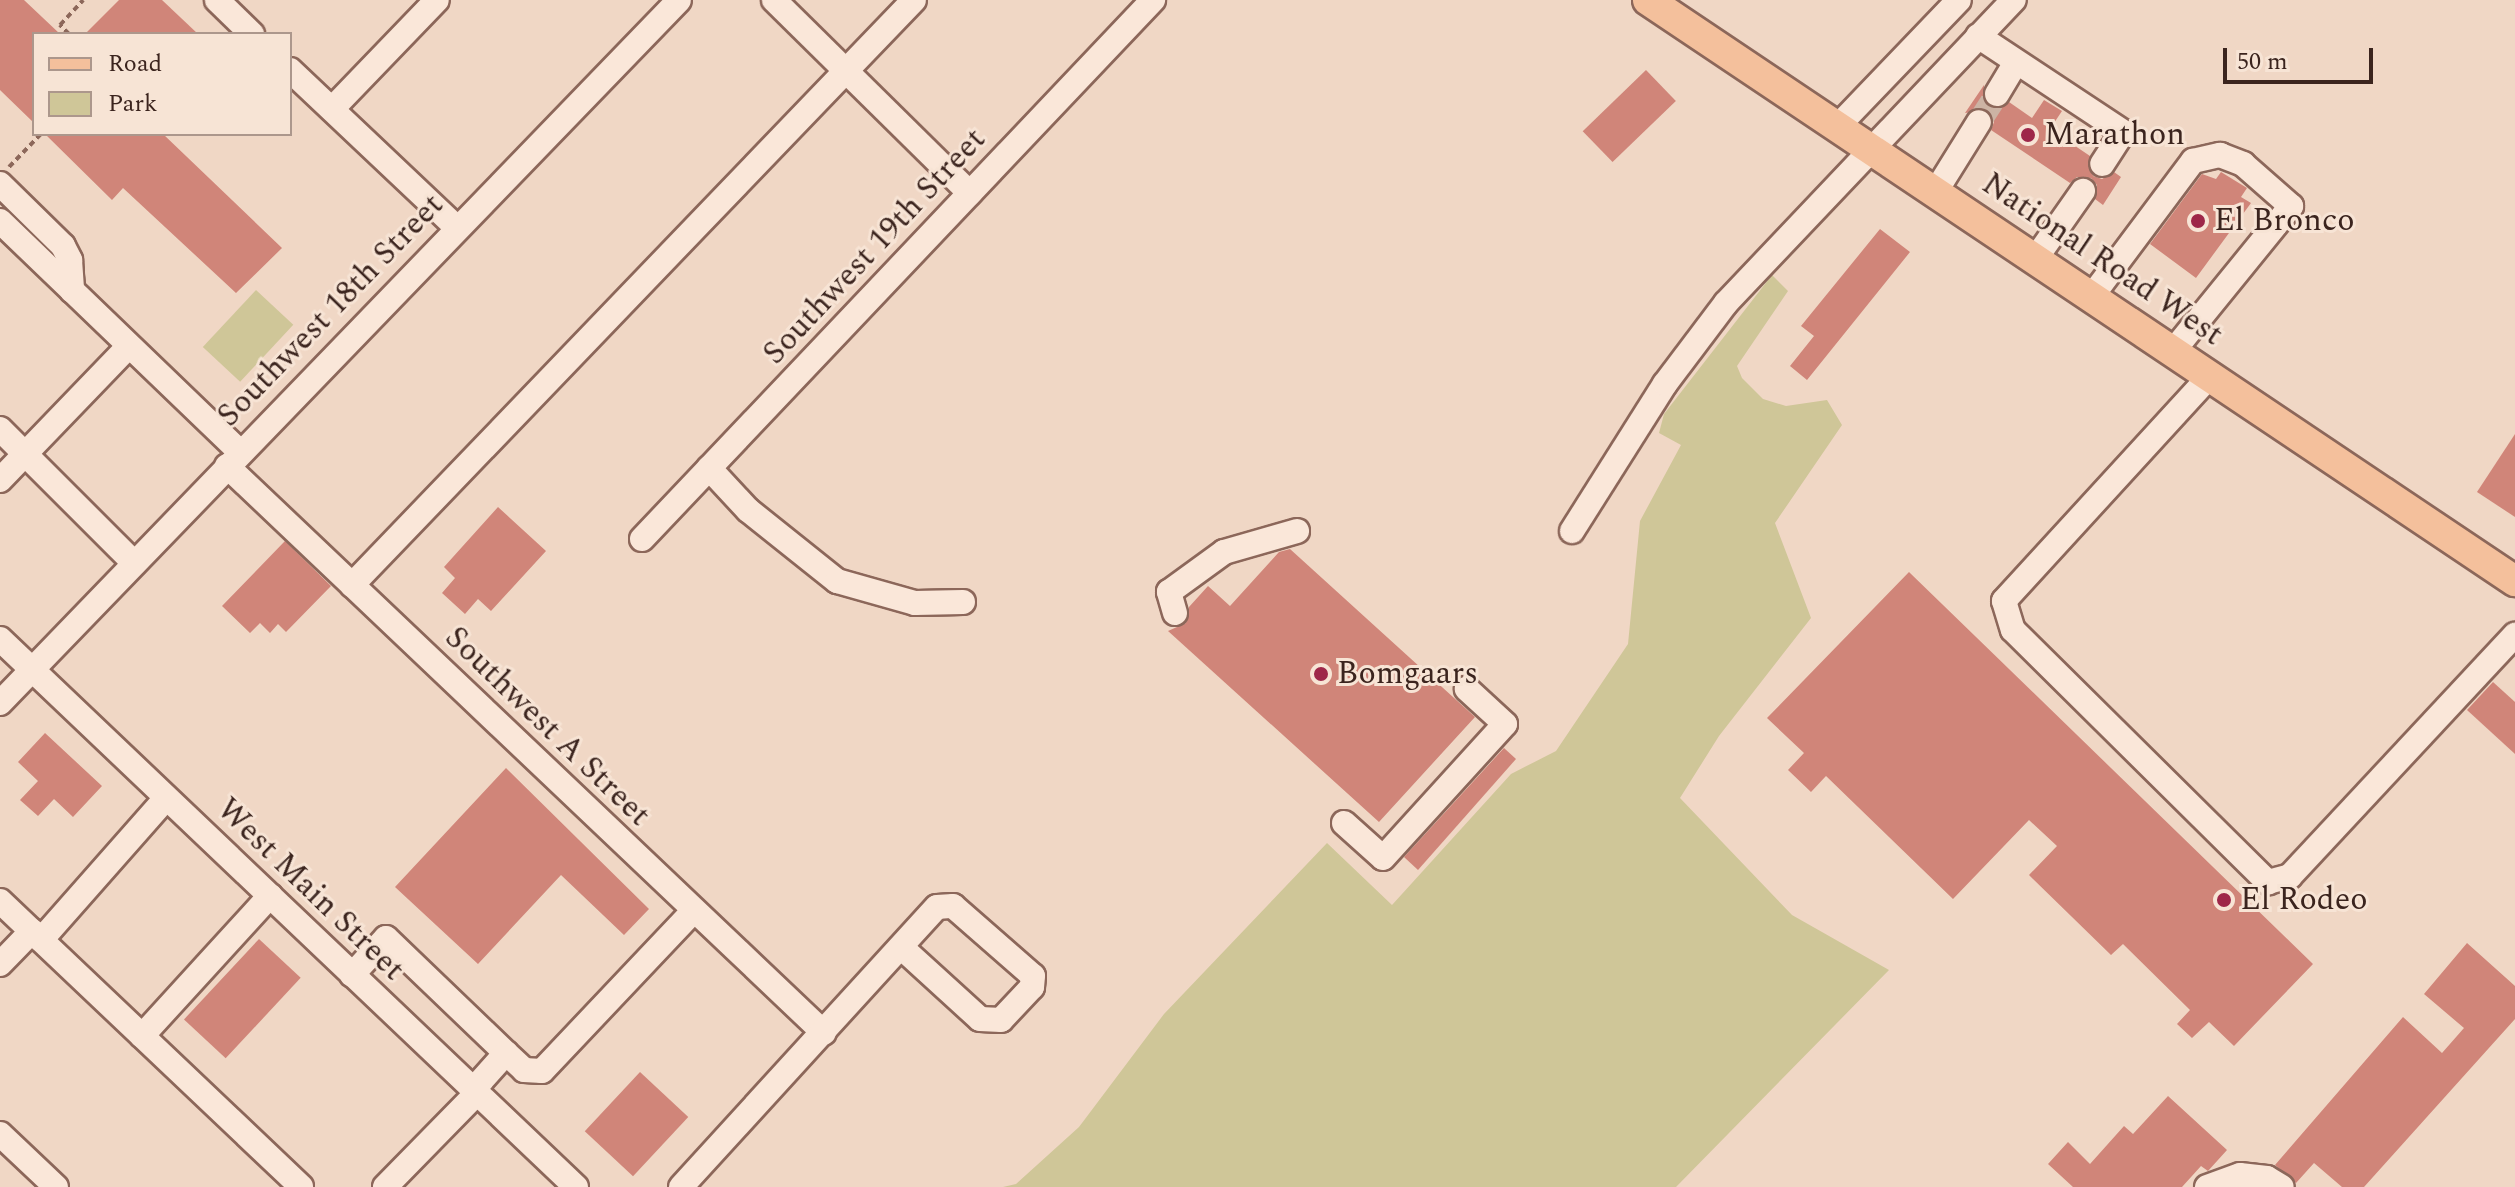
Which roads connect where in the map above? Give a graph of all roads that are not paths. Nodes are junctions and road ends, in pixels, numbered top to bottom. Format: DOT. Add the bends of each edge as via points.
graph roads {
  1 [pos="218,0"];
  2 [pos="437,0"];
  3 [pos="679,0"];
  4 [pos="774,0"];
  5 [pos="914,0"];
  6 [pos="1153,0"];
  7 [pos="1648,0"];
  8 [pos="1959,0"];
  9 [pos="2014,0"];
  10 [pos="250,32"];
  11 [pos="1978,36"];
  12 [pos="2016,62"];
  13 [pos="846,71"];
  14 [pos="292,72"];
  15 [pos="1997,94"];
  16 [pos="332,109"];
  17 [pos="1979,122"];
  18 [pos="1839,125"];
  19 [pos="1876,149"];
  20 [pos="2102,164"];
  21 [pos="0,184"];
  22 [pos="1936,191"];
  23 [pos="2083,191"];
  24 [pos="970,193"];
  25 [pos="0,221"];
  26 [pos="456,227"];
  27 [pos="2036,258"];
  28 [pos="72,291"];
  29 [pos="2092,296"];
  30 [pos="129,346"];
  31 [pos="2173,351"];
  32 [pos="2210,376"];
  33 [pos="0,429"];
  34 [pos="26,453"];
  35 [pos="233,459"];
  36 [pos="709,468"];
  37 [pos="0,480"];
  38 [pos="1297,531"];
  39 [pos="1572,531"];
  40 [pos="642,539"];
  41 [pos="134,563"];
  42 [pos="2511,571"];
  43 [pos="352,585"];
  44 [pos="963,602"];
  45 [pos="1175,613"];
  46 [pos="2515,635"];
  47 [pos="0,639"];
  48 [pos="32,670"];
  49 [pos="1467,689"];
  50 [pos="0,703"];
  51 [pos="166,798"];
  52 [pos="1344,823"];
  53 [pos="270,896"];
  54 [pos="0,901"];
  55 [pos="694,910"];
  56 [pos="37,936"];
  57 [pos="901,947"];
  58 [pos="0,964"];
  59 [pos="352,975"];
  60 [pos="824,1033"];
  61 [pos="142,1036"];
  62 [pos="506,1053"];
  63 [pos="475,1092"];
  64 [pos="0,1134"];
  65 [pos="56,1187"];
  66 [pos="301,1187"];
  67 [pos="385,1187"];
  68 [pos="576,1187"];
  69 [pos="681,1187"];
  70 [pos="2207,1187"];
  71 [pos="2282,1187"];
  1 -- 10 [label="street"];
  2 -- 16 [label="street"];
  3 -- 26 [label="street, Southwest 18th Street"];
  4 -- 13 [label="street"];
  5 -- 13 [label="street"];
  6 -- 24 [label="street, Southwest 19th Street"];
  7 -- 18 [label="main road, National Road West"];
  8 -- 18 [label="street"];
  9 -- 11 [label="street"];
  11 -- 12 [label="street"];
  11 -- 19 [label="street" via="1911,103"];
  12 -- 15 [label="street"];
  12 -- 20 [label="street" via="2123,132"];
  13 -- 24 [label="street"];
  13 -- 43 [label="street"];
  14 -- 16 [label="street"];
  16 -- 26 [label="street"];
  17 -- 22 [label="street"];
  18 -- 19 [label="main road, National Road West"];
  19 -- 22 [label="main road, National Road West"];
  19 -- 39 [label="street" via="1783,238 1726,303 1665,384"];
  21 -- 28 [label="street" via="63,246 70,260"];
  22 -- 27 [label="main road, National Road West"];
  23 -- 27 [label="street"];
  24 -- 36 [label="street, Southwest 19th Street"];
  25 -- 28 [label="street, Southwest A Street"];
  26 -- 35 [label="street, Southwest 18th Street"];
  27 -- 29 [label="main road, National Road West"];
  28 -- 30 [label="street, Southwest A Street"];
  29 -- 31 [label="main road, National Road West"];
  29 -- 31 [label="street" via="2193,161 2220,155 2243,164 2291,206"];
  30 -- 34 [label="street"];
  30 -- 35 [label="street, Southwest A Street"];
  31 -- 32 [label="main road, National Road West"];
  32 -- 42 [label="main road, National Road West"];
  32 -- 46 [label="street" via="2004,601 2013,630 2268,882 2290,876"];
  33 -- 34 [label="street"];
  34 -- 37 [label="street"];
  34 -- 41 [label="street"];
  35 -- 41 [label="street, Southwest 18th Street"];
  35 -- 43 [label="street, Southwest A Street"];
  36 -- 40 [label="street, Southwest 19th Street"];
  36 -- 44 [label="street" via="748,510 837,581 915,603"];
  38 -- 45 [label="street" via="1224,552 1169,592"];
  41 -- 48 [label="street, Southwest 18th Street"];
  43 -- 55 [label="street, Southwest A Street"];
  47 -- 48 [label="street, West Main Street"];
  48 -- 50 [label="street, Southwest 18th Street"];
  48 -- 51 [label="street, West Main Street"];
  49 -- 52 [label="street" via="1505,724 1383,858"];
  51 -- 53 [label="street, West Main Street"];
  51 -- 56 [label="street"];
  53 -- 59 [label="street, West Main Street"];
  53 -- 61 [label="street"];
  54 -- 56 [label="street"];
  55 -- 60 [label="street, Southwest A Street"];
  55 -- 62 [label="street" via="542,1071 524,1070"];
  56 -- 58 [label="street"];
  56 -- 61 [label="street"];
  57 -- 57 [label="street" via="937,907 953,906 1033,976 1032,987 1001,1020 980,1019"];
  57 -- 60 [label="street"];
  59 -- 62 [label="street" via="386,938"];
  59 -- 63 [label="street, West Main Street"];
  60 -- 69 [label="street"];
  61 -- 66 [label="street"];
  62 -- 63 [label="street"];
  63 -- 67 [label="street"];
  63 -- 68 [label="street, West Main Street"];
  64 -- 65 [label="street"];
  70 -- 71 [label="street" via="2240,1175 2267,1178"];
}
